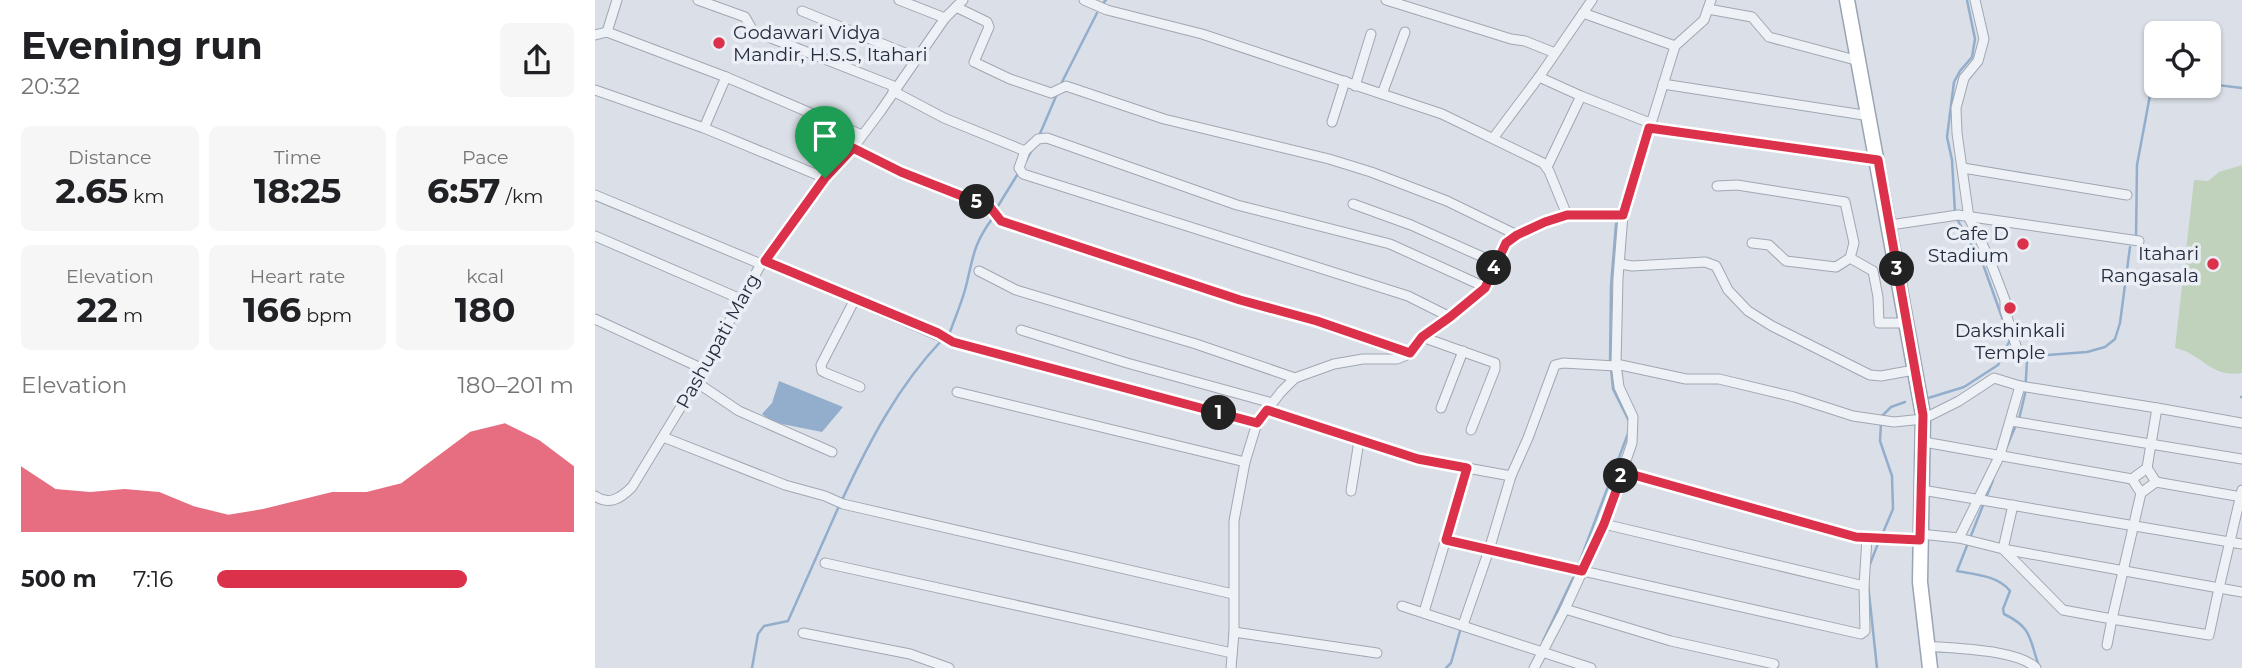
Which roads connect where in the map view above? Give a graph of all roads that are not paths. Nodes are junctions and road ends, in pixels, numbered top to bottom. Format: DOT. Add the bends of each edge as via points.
graph roads {
  1 [pos="617,0"];
  2 [pos="698,0"];
  3 [pos="899,0"];
  4 [pos="1084,0"];
  5 [pos="1387,0"];
  6 [pos="1593,0"];
  7 [pos="1847,0"];
  8 [pos="1975,0"];
  9 [pos="960,4"];
  10 [pos="1709,4"];
  11 [pos="801,11"];
  12 [pos="1583,13"];
  13 [pos="945,18"];
  14 [pos="607,32"];
  15 [pos="1405,33"];
  16 [pos="1371,34"];
  17 [pos="595,35"];
  18 [pos="1675,46"];
  19 [pos="1555,53"];
  20 [pos="917,58"];
  21 [pos="1859,61"];
  22 [pos="1539,76"];
  23 [pos="726,77"];
  24 [pos="1345,81"];
  25 [pos="1663,83"];
  26 [pos="1355,86"];
  27 [pos="894,89"];
  28 [pos="595,90"];
  29 [pos="1382,94"];
  30 [pos="1581,96"];
  31 [pos="1870,116"];
  32 [pos="1332,122"];
  33 [pos="1650,125"];
  34 [pos="704,128"];
  35 [pos="863,135"];
  36 [pos="1494,136"];
  37 [pos="853,148"];
  38 [pos="1025,151"];
  39 [pos="1878,160"];
  40 [pos="1547,167"];
  41 [pos="1963,168"];
  42 [pos="825,178"];
  43 [pos="1717,186"];
  44 [pos="595,195"];
  45 [pos="2127,195"];
  46 [pos="1353,204"];
  47 [pos="1567,215"];
  48 [pos="1623,215"];
  49 [pos="1969,218"];
  50 [pos="1890,225"];
  51 [pos="1517,235"];
  52 [pos="595,236"];
  53 [pos="2139,241"];
  54 [pos="1752,243"];
  55 [pos="1850,257"];
  56 [pos="763,263"];
  57 [pos="1496,263"];
  58 [pos="1621,264"];
  59 [pos="979,271"];
  60 [pos="1485,288"];
  61 [pos="855,299"];
  62 [pos="743,300"];
  63 [pos="1450,317"];
  64 [pos="595,319"];
  65 [pos="1906,323"];
  66 [pos="1021,330"];
  67 [pos="1422,337"];
  68 [pos="2017,349"];
  69 [pos="1463,351"];
  70 [pos="1410,353"];
  71 [pos="1616,365"];
  72 [pos="703,369"];
  73 [pos="1914,370"];
  74 [pos="1295,379"];
  75 [pos="697,382"];
  76 [pos="2022,386"];
  77 [pos="860,387"];
  78 [pos="957,392"];
  79 [pos="1270,406"];
  80 [pos="1441,408"];
  81 [pos="2157,408"];
  82 [pos="1923,417"];
  83 [pos="2014,421"];
  84 [pos="1257,423"];
  85 [pos="2242,423"];
  86 [pos="1471,430"];
  87 [pos="663,437"];
  88 [pos="1359,441"];
  89 [pos="1924,442"];
  90 [pos="2151,444"];
  91 [pos="832,452"];
  92 [pos="2003,455"];
  93 [pos="2242,459"];
  94 [pos="1245,462"];
  95 [pos="1467,468"];
  96 [pos="2147,468"];
  97 [pos="1623,472"];
  98 [pos="1511,476"];
  99 [pos="2132,479"];
  100 [pos="2156,482"];
  101 [pos="1922,490"];
  102 [pos="1351,491"];
  103 [pos="2141,493"];
  104 [pos="2241,495"];
  105 [pos="595,496"];
  106 [pos="1982,500"];
  107 [pos="2013,505"];
  108 [pos="1604,524"];
  109 [pos="2133,526"];
  110 [pos="1920,537"];
  111 [pos="1869,538"];
  112 [pos="1446,540"];
  113 [pos="1965,540"];
  114 [pos="2230,542"];
  115 [pos="2242,544"];
  116 [pos="2003,549"];
  117 [pos="1489,550"];
  118 [pos="825,563"];
  119 [pos="2123,570"];
  120 [pos="1582,571"];
  121 [pos="1864,586"];
  122 [pos="2219,588"];
  123 [pos="2242,592"];
  124 [pos="1233,594"];
  125 [pos="1402,607"];
  126 [pos="1565,609"];
  127 [pos="1424,612"];
  128 [pos="2112,619"];
  129 [pos="1463,625"];
  130 [pos="1234,632"];
  131 [pos="803,633"];
  132 [pos="2107,645"];
  133 [pos="1927,646"];
  134 [pos="1232,653"];
  135 [pos="1377,653"];
  136 [pos="1541,653"];
  137 [pos="1774,664"];
  138 [pos="949,668"];
  139 [pos="1231,668"];
  140 [pos="1534,668"];
  141 [pos="1591,668"];
  142 [pos="1930,668"];
  143 [pos="2036,668"];
  1 -- 14 [label="street"];
  2 -- 27 [label="street" via="745,17 753,31"];
  3 -- 13 [label="street"];
  4 -- 24 [label="street"];
  5 -- 19 [label="street"];
  6 -- 12 [label="street"];
  7 -- 21 [label="main road"];
  8 -- 41 [label="street" via="1984,39 1978,61 1963,78 1956,108"];
  9 -- 13 [label="street, Pashupati Marg"];
  9 -- 51 [label="street" via="988,22 974,62 1010,79 1051,93 1066,86 1164,119 1329,159 1447,201"];
  10 -- 18 [label="street" via="1704,20"];
  10 -- 21 [label="street" via="1752,17 1769,37"];
  11 -- 20 [label="street"];
  12 -- 18 [label="street"];
  12 -- 19 [label="street"];
  13 -- 20 [label="street, Pashupati Marg"];
  14 -- 17 [label="street"];
  14 -- 23 [label="street"];
  15 -- 29 [label="street"];
  16 -- 26 [label="street"];
  18 -- 25 [label="street"];
  19 -- 22 [label="street"];
  20 -- 27 [label="street, Pashupati Marg"];
  21 -- 31 [label="main road"];
  22 -- 30 [label="street"];
  22 -- 36 [label="street"];
  23 -- 34 [label="street"];
  23 -- 35 [label="street"];
  24 -- 26 [label="street"];
  24 -- 32 [label="street"];
  25 -- 31 [label="street"];
  25 -- 33 [label="street"];
  26 -- 29 [label="street"];
  27 -- 35 [label="street, Pashupati Marg"];
  27 -- 38 [label="street" via="944,118"];
  28 -- 34 [label="street"];
  29 -- 36 [label="street"];
  30 -- 33 [label="street"];
  30 -- 40 [label="street"];
  31 -- 39 [label="main road"];
  33 -- 39 [label="street"];
  33 -- 48 [label="street"];
  34 -- 42 [label="street"];
  35 -- 37 [label="street, Pashupati Marg"];
  36 -- 40 [label="street"];
  37 -- 42 [label="street, Pashupati Marg"];
  37 -- 70 [label="street" via="990,207 1001,221"];
  38 -- 60 [label="street" via="1047,138 1237,205 1390,244"];
  38 -- 63 [label="street" via="1021,171 1408,296"];
  39 -- 50 [label="main road"];
  40 -- 47 [label="street"];
  41 -- 45 [label="street"];
  41 -- 49 [label="street"];
  42 -- 56 [label="street, Pashupati Marg"];
  43 -- 55 [label="street" via="1845,202 1854,243"];
  44 -- 56 [label="street"];
  46 -- 57 [label="street"];
  47 -- 48 [label="street"];
  47 -- 51 [label="street"];
  48 -- 58 [label="street"];
  49 -- 50 [label="street"];
  49 -- 53 [label="street"];
  49 -- 68 [label="street" via="2005,300"];
  50 -- 65 [label="main road"];
  51 -- 57 [label="street" via="1506,243"];
  52 -- 62 [label="street"];
  54 -- 55 [label="street" via="1769,245 1786,261 1836,267"];
  55 -- 65 [label="street" via="1873,271 1880,324"];
  56 -- 61 [label="street"];
  56 -- 62 [label="street, Pashupati Marg"];
  57 -- 60 [label="street"];
  58 -- 71 [label="street"];
  58 -- 73 [label="street" via="1705,262 1716,266 1728,290 1748,311 1772,326 1870,375"];
  59 -- 74 [label="street" via="1016,290"];
  60 -- 63 [label="street"];
  61 -- 77 [label="street" via="821,365 822,371"];
  61 -- 84 [label="street" via="945,337"];
  62 -- 72 [label="street, Pashupati Marg"];
  63 -- 67 [label="street"];
  64 -- 72 [label="street"];
  65 -- 73 [label="main road"];
  66 -- 79 [label="street"];
  67 -- 69 [label="street"];
  67 -- 70 [label="street"];
  69 -- 80 [label="street"];
  69 -- 86 [label="street" via="1495,365"];
  70 -- 74 [label="street" via="1397,359 1334,364"];
  71 -- 82 [label="street" via="1686,379 1719,379 1871,420"];
  71 -- 97 [label="street" via="1634,429"];
  71 -- 98 [label="street" via="1555,365"];
  72 -- 75 [label="street, Pashupati Marg"];
  73 -- 82 [label="main road"];
  74 -- 79 [label="street"];
  75 -- 87 [label="street, Pashupati Marg"];
  75 -- 91 [label="street" via="739,411"];
  76 -- 81 [label="street"];
  76 -- 82 [label="street" via="1994,378"];
  76 -- 83 [label="street"];
  78 -- 94 [label="street"];
  79 -- 84 [label="street"];
  79 -- 88 [label="street"];
  81 -- 85 [label="street"];
  81 -- 90 [label="street"];
  82 -- 89 [label="main road"];
  83 -- 90 [label="street"];
  83 -- 92 [label="street"];
  84 -- 94 [label="street"];
  87 -- 105 [label="street, Pashupati Marg" via="622,496 613,501"];
  87 -- 124 [label="street" via="841,503"];
  88 -- 95 [label="street"];
  88 -- 102 [label="street"];
  89 -- 92 [label="street"];
  89 -- 101 [label="main road"];
  90 -- 93 [label="street"];
  90 -- 96 [label="street"];
  92 -- 99 [label="street"];
  92 -- 106 [label="street"];
  94 -- 124 [label="street" via="1234,521"];
  95 -- 98 [label="street"];
  95 -- 112 [label="street"];
  96 -- 99 [label="street"];
  96 -- 100 [label="street"];
  97 -- 108 [label="street"];
  97 -- 111 [label="street"];
  98 -- 117 [label="street"];
  99 -- 103 [label="street"];
  100 -- 103 [label="street"];
  100 -- 104 [label="street"];
  101 -- 106 [label="street"];
  101 -- 110 [label="main road"];
  103 -- 109 [label="street"];
  104 -- 114 [label="street"];
  106 -- 107 [label="street"];
  106 -- 113 [label="street"];
  107 -- 109 [label="street"];
  107 -- 116 [label="street"];
  108 -- 120 [label="street"];
  108 -- 121 [label="street"];
  109 -- 114 [label="street"];
  109 -- 119 [label="street"];
  110 -- 111 [label="street"];
  110 -- 113 [label="street"];
  110 -- 133 [label="main road"];
  111 -- 121 [label="street"];
  112 -- 117 [label="street"];
  112 -- 127 [label="street"];
  113 -- 116 [label="street"];
  114 -- 115 [label="street"];
  114 -- 122 [label="street"];
  116 -- 119 [label="street"];
  116 -- 128 [label="street" via="2063,610"];
  117 -- 120 [label="street"];
  117 -- 129 [label="street"];
  118 -- 134 [label="street"];
  119 -- 122 [label="street"];
  119 -- 128 [label="street"];
  120 -- 121 [label="street" via="1861,634 1865,631"];
  120 -- 126 [label="street"];
  122 -- 123 [label="street"];
  122 -- 128 [label="street" via="2209,635"];
  124 -- 130 [label="street"];
  125 -- 127 [label="street"];
  126 -- 136 [label="street"];
  126 -- 137 [label="street" via="1671,641"];
  127 -- 129 [label="street"];
  128 -- 132 [label="street"];
  129 -- 136 [label="street"];
  130 -- 134 [label="street"];
  130 -- 135 [label="street"];
  131 -- 138 [label="street" via="910,654"];
  133 -- 142 [label="main road"];
  133 -- 143 [label="street" via="2016,656"];
  134 -- 139 [label="street"];
  136 -- 140 [label="street"];
  136 -- 141 [label="street"];
}
